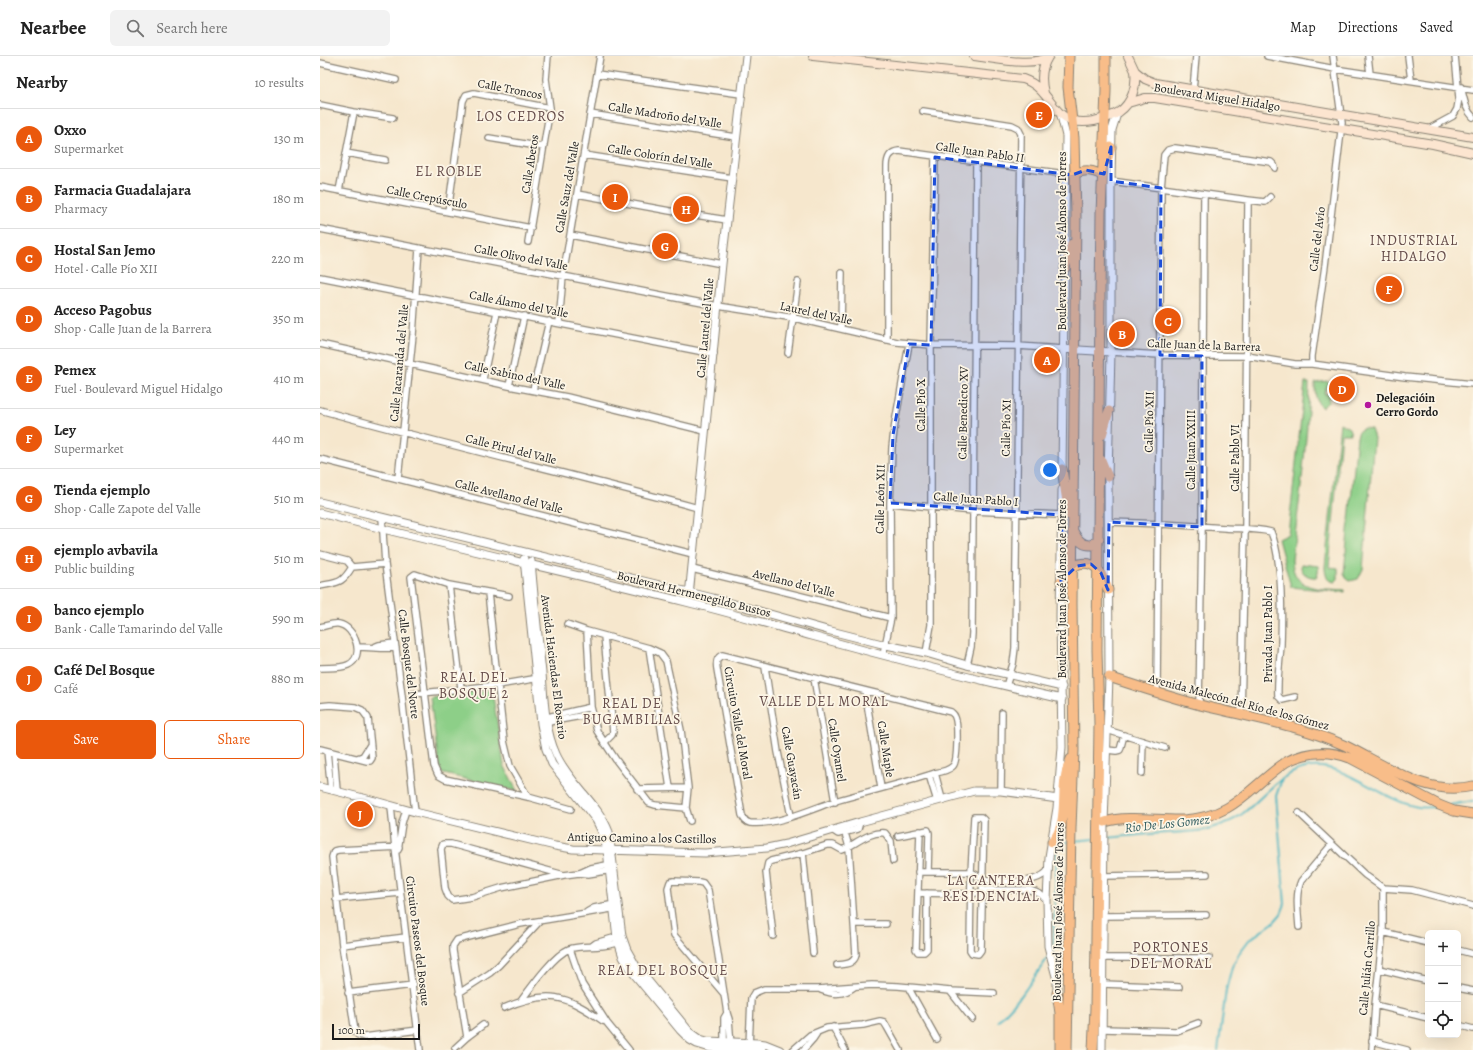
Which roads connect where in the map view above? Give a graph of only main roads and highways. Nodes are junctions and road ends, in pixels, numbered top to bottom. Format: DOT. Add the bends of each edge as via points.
graph roads {
  1 [pos="813,56"];
  2 [pos="974,56"];
  3 [pos="1070,56"];
  4 [pos="1106,56"];
  5 [pos="1128,56"];
  6 [pos="1048,57"];
  7 [pos="1135,71"];
  8 [pos="1045,94"];
  9 [pos="1128,102"];
  10 [pos="1105,119"];
  11 [pos="1072,121"];
  12 [pos="1473,137"];
  13 [pos="1112,147"];
  14 [pos="1473,153"];
  15 [pos="1070,174"];
  16 [pos="1107,178"];
  17 [pos="1075,233"];
  18 [pos="1065,268"];
  19 [pos="1109,411"];
  20 [pos="1099,444"];
  21 [pos="1099,455"];
  22 [pos="1062,469"];
  23 [pos="1108,476"];
  24 [pos="1073,533"];
  25 [pos="1099,539"];
  26 [pos="1073,569"];
  27 [pos="1098,570"];
  28 [pos="1061,581"];
  29 [pos="1108,590"];
  30 [pos="1109,678"];
  31 [pos="1074,750"];
  32 [pos="1473,786"];
  33 [pos="1468,814"];
  34 [pos="1102,822"];
  35 [pos="1052,842"];
  36 [pos="1057,993"];
  37 [pos="1060,1050"];
  38 [pos="1067,1050"];
  39 [pos="1094,1050"];
  1 -- 8 [label="main road" via="1023,79 1033,83"];
  2 -- 6 [label="main road" via="1026,62"];
  3 -- 11 [label="main road, Boulevard Juan José Alonso de Torres" via="1068,87"];
  4 -- 10 [label="main road"];
  5 -- 7 [label="main road"];
  6 -- 8 [label="main road" via="1042,77"];
  7 -- 9 [label="main road" via="1136,80"];
  7 -- 12 [label="main road, Boulevard Miguel Hidalgo" via="1150,82"];
  8 -- 11 [label="main road" via="1061,116"];
  9 -- 10 [label="main road" via="1116,114"];
  9 -- 14 [label="main road, Boulevard Miguel Hidalgo" via="1154,98 1433,144"];
  10 -- 11 [label="main road" via="1080,123"];
  10 -- 16 [label="main road"];
  11 -- 15 [label="main road, Boulevard Juan José Alonso de Torres" via="1074,149"];
  13 -- 16 [label="main road"];
  15 -- 16 [label="main road" via="1089,170"];
  15 -- 17 [label="main road, Boulevard Juan José Alonso de Torres"];
  16 -- 20 [label="main road" via="1101,213"];
  17 -- 18 [label="main road"];
  17 -- 24 [label="main road, Boulevard Juan José Alonso de Torres"];
  19 -- 20 [label="main road"];
  20 -- 21 [label="main road"];
  21 -- 23 [label="main road"];
  21 -- 25 [label="main road"];
  22 -- 24 [label="main road"];
  24 -- 25 [label="main road" via="1080,542 1087,545 1092,545"];
  24 -- 26 [label="main road, Boulevard Juan José Alonso de Torres"];
  25 -- 27 [label="main road"];
  26 -- 27 [label="main road" via="1079,564 1088,564"];
  26 -- 28 [label="main road"];
  26 -- 31 [label="main road, Boulevard Juan José Alonso de Torres"];
  27 -- 29 [label="main road"];
  27 -- 34 [label="main road"];
  30 -- 32 [label="main road, Avenida Malecón del Río de los Gómez" via="1199,705 1297,728 1327,738 1423,784 1450,789"];
  31 -- 35 [label="main road" via="1065,779 1060,825"];
  31 -- 38 [label="main road, Boulevard Juan José Alonso de Torres"];
  33 -- 34 [label="main road" via="1439,805 1342,755 1323,752 1286,762 1234,804 1210,815 1184,820 1120,819"];
  34 -- 39 [label="main road"];
  36 -- 37 [label="main road"];
}
